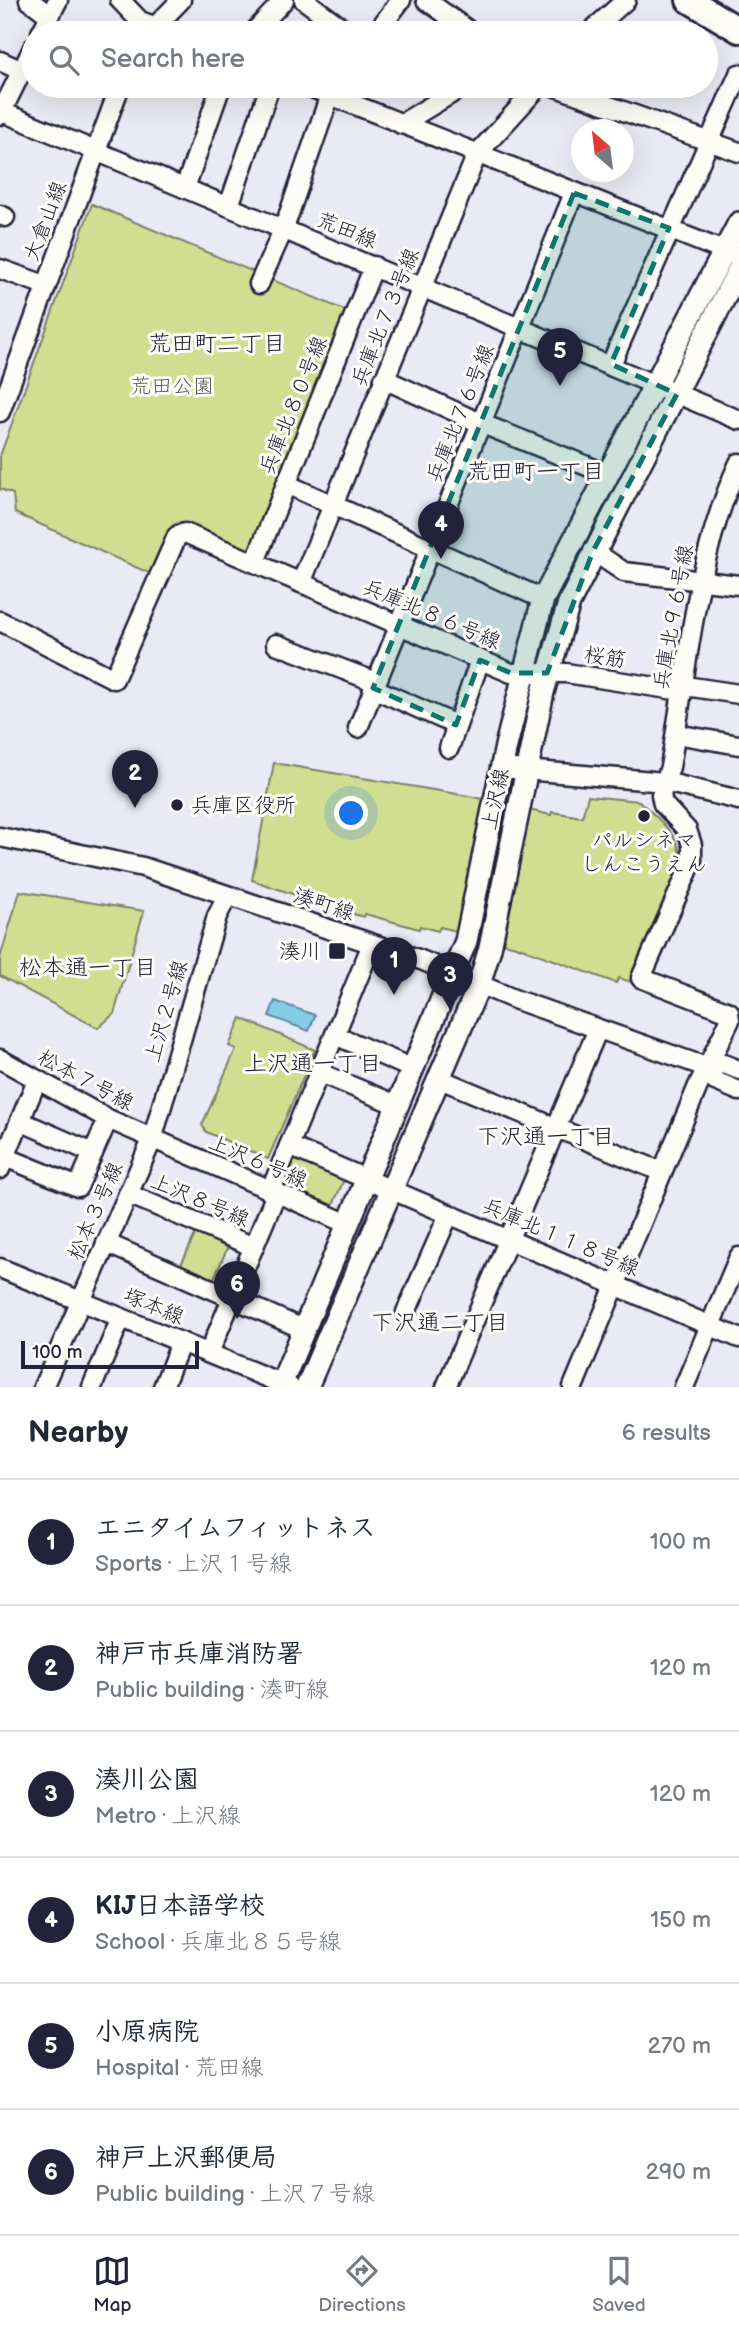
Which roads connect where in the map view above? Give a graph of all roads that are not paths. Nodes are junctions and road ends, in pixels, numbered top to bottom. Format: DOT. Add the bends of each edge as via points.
graph roads {
  1 [pos="29,0"];
  2 [pos="120,0"];
  3 [pos="181,0"];
  4 [pos="284,0"];
  5 [pos="304,0"];
  6 [pos="401,0"];
  7 [pos="426,0"];
  8 [pos="626,0"];
  9 [pos="689,0"];
  10 [pos="720,0"];
  11 [pos="54,7"];
  12 [pos="739,11"];
  13 [pos="140,21"];
  14 [pos="160,21"];
  15 [pos="264,21"];
  16 [pos="333,21"];
  17 [pos="385,21"];
  18 [pos="455,21"];
  19 [pos="602,21"];
  20 [pos="739,30"];
  21 [pos="0,61"];
  22 [pos="21,71"];
  23 [pos="21,73"];
  24 [pos="739,74"];
  25 [pos="116,98"];
  26 [pos="217,98"];
  27 [pos="266,98"];
  28 [pos="331,98"];
  29 [pos="350,98"];
  30 [pos="444,98"];
  31 [pos="528,98"];
  32 [pos="587,98"];
  33 [pos="1,112"];
  34 [pos="401,124"];
  35 [pos="709,141"];
  36 [pos="96,151"];
  37 [pos="739,152"];
  38 [pos="477,154"];
  39 [pos="185,188"];
  40 [pos="574,193"];
  41 [pos="229,206"];
  42 [pos="739,223"];
  43 [pos="284,229"];
  44 [pos="668,229"];
  45 [pos="732,254"];
  46 [pos="374,266"];
  47 [pos="0,269"];
  48 [pos="739,269"];
  49 [pos="259,284"];
  50 [pos="44,285"];
  51 [pos="422,285"];
  52 [pos="520,326"];
  53 [pos="611,364"];
  54 [pos="384,379"];
  55 [pos="5,383"];
  56 [pos="655,384"];
  57 [pos="677,394"];
  58 [pos="0,412"];
  59 [pos="739,420"];
  60 [pos="480,423"];
  61 [pos="739,463"];
  62 [pos="607,474"];
  63 [pos="286,484"];
  64 [pos="333,505"];
  65 [pos="430,549"];
  66 [pos="593,551"];
  67 [pos="256,562"];
  68 [pos="701,580"];
  69 [pos="301,583"];
  70 [pos="739,585"];
  71 [pos="543,599"];
  72 [pos="0,621"];
  73 [pos="400,624"];
  74 [pos="276,644"];
  75 [pos="480,660"];
  76 [pos="524,673"];
  77 [pos="547,673"];
  78 [pos="374,685"];
  79 [pos="683,688"];
  80 [pos="739,694"];
  81 [pos="456,725"];
  82 [pos="358,728"];
  83 [pos="676,734"];
  84 [pos="739,745"];
  85 [pos="449,748"];
  86 [pos="502,768"];
  87 [pos="527,771"];
  88 [pos="665,782"];
  89 [pos="739,800"];
  90 [pos="0,837"];
  91 [pos="227,897"];
  92 [pos="372,944"];
  93 [pos="454,973"];
  94 [pos="478,985"];
  95 [pos="598,1029"];
  96 [pos="335,1035"];
  97 [pos="0,1059"];
  98 [pos="706,1068"];
  99 [pos="412,1069"];
  100 [pos="739,1070"];
  101 [pos="320,1073"];
  102 [pos="440,1079"];
  103 [pos="37,1080"];
  104 [pos="739,1091"];
  105 [pos="397,1105"];
  106 [pos="108,1119"];
  107 [pos="556,1128"];
  108 [pos="11,1129"];
  109 [pos="152,1140"];
  110 [pos="289,1146"];
  111 [pos="93,1153"];
  112 [pos="3,1163"];
  113 [pos="662,1172"];
  114 [pos="365,1178"];
  115 [pos="391,1189"];
  116 [pos="273,1193"];
  117 [pos="128,1194"];
  118 [pos="449,1214"];
  119 [pos="346,1223"];
  120 [pos="507,1238"];
  121 [pos="106,1243"];
  122 [pos="254,1247"];
  123 [pos="739,1257"];
  124 [pos="0,1268"];
  125 [pos="616,1284"];
  126 [pos="233,1297"];
  127 [pos="80,1301"];
  128 [pos="406,1312"];
  129 [pos="121,1318"];
  130 [pos="710,1324"];
  131 [pos="303,1329"];
  132 [pos="739,1338"];
  133 [pos="181,1342"];
  134 [pos="209,1353"];
  135 [pos="283,1386"];
  136 [pos="43,1387"];
  137 [pos="92,1387"];
  138 [pos="163,1387"];
  139 [pos="307,1387"];
  140 [pos="446,1387"];
  141 [pos="574,1387"];
  142 [pos="684,1387"];
  1 -- 11 [label="street"];
  2 -- 13 [label="street"];
  3 -- 14 [label="street"];
  4 -- 15 [label="street"];
  5 -- 16 [label="street"];
  6 -- 17 [label="street"];
  7 -- 18 [label="street"];
  8 -- 19 [label="street"];
  9 -- 20 [label="highway"];
  10 -- 12 [label="highway"];
  21 -- 22 [label="street"];
  23 -- 33 [label="street"];
  24 -- 35 [label="street"];
  25 -- 36 [label="street, 大倉山線"];
  26 -- 39 [label="street"];
  27 -- 41 [label="street"];
  28 -- 43 [label="street"];
  29 -- 34 [label="street"];
  30 -- 34 [label="street"];
  31 -- 38 [label="street, 兵庫北７３号線"];
  32 -- 35 [label="street"];
  33 -- 36 [label="street, 荒田線"];
  34 -- 38 [label="street"];
  35 -- 37 [label="street"];
  35 -- 44 [label="street"];
  36 -- 39 [label="street, 荒田線"];
  36 -- 50 [label="street, 大倉山線"];
  38 -- 40 [label="street"];
  38 -- 51 [label="street, 兵庫北７３号線"];
  39 -- 41 [label="street, 荒田線"];
  40 -- 44 [label="street"];
  40 -- 52 [label="street, 兵庫北７６号線"];
  41 -- 43 [label="street, 荒田線"];
  42 -- 45 [label="main road, 上沢線"];
  43 -- 46 [label="street, 荒田線"];
  43 -- 49 [label="street"];
  44 -- 45 [label="street"];
  44 -- 53 [label="street"];
  45 -- 56 [label="main road, 上沢線"];
  46 -- 51 [label="street, 荒田線"];
  46 -- 63 [label="street, 兵庫北８０号線"];
  47 -- 50 [label="street"];
  48 -- 57 [label="main road, 上沢線"];
  50 -- 55 [label="street, 大倉山線"];
  51 -- 52 [label="street, 荒田線"];
  51 -- 54 [label="street, 兵庫北７３号線"];
  52 -- 53 [label="street, 荒田線"];
  52 -- 60 [label="street, 兵庫北７６号線"];
  53 -- 56 [label="street, 荒田線"];
  54 -- 60 [label="street"];
  54 -- 64 [label="street, 兵庫北７３号線"];
  55 -- 58 [label="street, 大倉山線"];
  56 -- 57 [label="street, 荒田線"];
  56 -- 62 [label="main road, 上沢線"];
  57 -- 59 [label="street, 荒田線"];
  57 -- 66 [label="main road, 上沢線"];
  60 -- 62 [label="street"];
  60 -- 65 [label="street, 兵庫北７６号線"];
  61 -- 68 [label="street, 兵庫北９６号線" via="720,503"];
  62 -- 71 [label="main road, 上沢線"];
  63 -- 64 [label="street"];
  63 -- 67 [label="street, 兵庫北８０号線"];
  64 -- 65 [label="street"];
  64 -- 69 [label="street, 兵庫北７３号線"];
  65 -- 71 [label="street"];
  65 -- 73 [label="street, 兵庫北７６号線"];
  66 -- 68 [label="street" via="624,572"];
  66 -- 77 [label="main road, 上沢線" via="569,603"];
  67 -- 69 [label="street, 兵庫北８６号線"];
  67 -- 72 [label="street, 兵庫北８６号線" via="184,533 177,536 114,679"];
  68 -- 70 [label="street"];
  68 -- 79 [label="street, 兵庫北９６号線"];
  69 -- 73 [label="street, 兵庫北８６号線"];
  71 -- 76 [label="main road, 上沢線"];
  73 -- 75 [label="street, 兵庫北８６号線"];
  73 -- 78 [label="street, 兵庫北７６号線"];
  74 -- 78 [label="street"];
  75 -- 76 [label="street, 兵庫北８６号線" via="511,673"];
  75 -- 81 [label="street"];
  76 -- 77 [label="street, 兵庫北８６号線"];
  76 -- 86 [label="main road, 上沢線"];
  77 -- 79 [label="street, 桜筋"];
  77 -- 87 [label="main road, 上沢線"];
  78 -- 81 [label="street"];
  78 -- 82 [label="street, 兵庫北７６号線"];
  79 -- 80 [label="street, 桜筋"];
  79 -- 83 [label="street, 兵庫北９６号線"];
  81 -- 85 [label="street"];
  83 -- 84 [label="street"];
  83 -- 88 [label="street, 兵庫北９６号線"];
  86 -- 87 [label="street"];
  86 -- 93 [label="main road, 上沢線" via="466,942"];
  87 -- 88 [label="street"];
  87 -- 94 [label="main road, 上沢線"];
  88 -- 89 [label="street"];
  88 -- 98 [label="street" via="663,804 687,830 692,862 642,978 729,1012 730,1020"];
  90 -- 91 [label="street, 湊町線" via="143,867"];
  91 -- 92 [label="street, 湊町線"];
  91 -- 109 [label="street, 上沢２号線" via="217,916"];
  92 -- 93 [label="street, 湊町線"];
  92 -- 96 [label="street"];
  93 -- 94 [label="street, 湊町線"];
  93 -- 99 [label="main road, 上沢線"];
  94 -- 95 [label="street, 湊町線"];
  94 -- 102 [label="main road, 上沢線"];
  95 -- 98 [label="street, 湊町線"];
  95 -- 107 [label="street"];
  96 -- 99 [label="street"];
  96 -- 101 [label="street"];
  97 -- 103 [label="street, 松本７号線"];
  98 -- 100 [label="street, 湊町線" via="724,1063"];
  98 -- 104 [label="street, 湊町線" via="715,1081"];
  98 -- 113 [label="street"];
  99 -- 105 [label="main road, 上沢線"];
  101 -- 105 [label="street"];
  101 -- 110 [label="street"];
  102 -- 107 [label="street"];
  102 -- 115 [label="main road, 上沢線"];
  103 -- 106 [label="street, 松本７号線"];
  103 -- 108 [label="street"];
  105 -- 114 [label="main road, 上沢線"];
  106 -- 109 [label="street, 松本７号線"];
  106 -- 111 [label="street"];
  107 -- 113 [label="street"];
  107 -- 120 [label="street"];
  108 -- 111 [label="street"];
  108 -- 112 [label="street"];
  109 -- 116 [label="street, 上沢６号線"];
  109 -- 117 [label="street, 松本３号線"];
  110 -- 114 [label="street, 兵庫北１１８号線"];
  110 -- 116 [label="street"];
  111 -- 112 [label="street" via="78,1187"];
  113 -- 125 [label="street"];
  114 -- 115 [label="street, 兵庫北１１８号線"];
  114 -- 119 [label="main road, 上沢線"];
  115 -- 118 [label="street, 兵庫北１１８号線"];
  115 -- 139 [label="main road, 上沢線"];
  116 -- 119 [label="street, 上沢６号線"];
  116 -- 122 [label="street"];
  117 -- 121 [label="street, 松本３号線"];
  117 -- 122 [label="street, 上沢８号線"];
  118 -- 120 [label="street, 兵庫北１１８号線"];
  118 -- 128 [label="street"];
  119 -- 131 [label="main road, 上沢線"];
  120 -- 125 [label="street, 兵庫北１１８号線"];
  120 -- 140 [label="street"];
  121 -- 126 [label="street"];
  121 -- 127 [label="street, 松本３号線"];
  122 -- 126 [label="street"];
  123 -- 130 [label="street"];
  124 -- 127 [label="street, 塚本線"];
  125 -- 130 [label="street, 兵庫北１１８号線"];
  125 -- 141 [label="street"];
  126 -- 131 [label="street"];
  126 -- 134 [label="street"];
  127 -- 129 [label="street, 塚本線"];
  127 -- 136 [label="street, 松本３号線"];
  129 -- 133 [label="street, 塚本線"];
  129 -- 137 [label="street"];
  130 -- 132 [label="street, 兵庫北１１８号線"];
  130 -- 142 [label="street"];
  131 -- 135 [label="main road, 上沢線"];
  133 -- 134 [label="street, 塚本線"];
  133 -- 138 [label="street"];
  134 -- 135 [label="street, 塚本線"];
}
